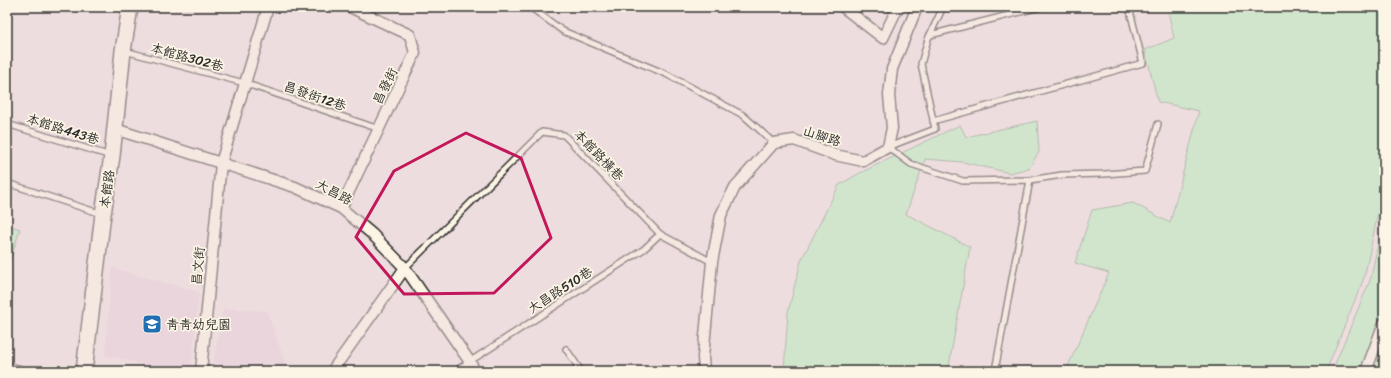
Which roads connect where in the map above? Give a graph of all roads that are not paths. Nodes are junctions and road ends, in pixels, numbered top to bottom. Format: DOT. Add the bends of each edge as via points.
graph roads {
  1 [pos="130,7"];
  2 [pos="268,7"];
  3 [pos="350,7"];
  4 [pos="530,7"];
  5 [pos="843,7"];
  6 [pos="898,7"];
  7 [pos="918,7"];
  8 [pos="943,7"];
  9 [pos="1040,7"];
  10 [pos="1129,7"];
  11 [pos="930,35"];
  12 [pos="123,51"];
  13 [pos="244,84"];
  14 [pos="934,121"];
  15 [pos="7,124"];
  16 [pos="1158,124"];
  17 [pos="115,129"];
  18 [pos="379,129"];
  19 [pos="774,143"];
  20 [pos="888,147"];
  21 [pos="112,156"];
  22 [pos="221,163"];
  23 [pos="1030,180"];
  24 [pos="7,183"];
  25 [pos="341,208"];
  26 [pos="103,214"];
  27 [pos="660,234"];
  28 [pos="712,262"];
  29 [pos="405,268"];
  30 [pos="1384,323"];
  31 [pos="566,349"];
  32 [pos="7,365"];
  33 [pos="472,366"];
  34 [pos="29,371"];
  35 [pos="84,371"];
  36 [pos="201,371"];
  37 [pos="332,371"];
  38 [pos="455,371"];
  39 [pos="581,371"];
  40 [pos="704,371"];
  41 [pos="995,371"];
  42 [pos="1366,371"];
  1 -- 12 [label="street, 本館路"];
  2 -- 13 [label="street"];
  3 -- 18 [label="street, 昌發街" via="410,35 415,53"];
  4 -- 19 [label="lane" via="563,31 666,74 743,115"];
  5 -- 6 [label="street" via="883,38"];
  7 -- 20 [label="street" via="892,69 889,94 892,128"];
  8 -- 11 [label="lane"];
  9 -- 11 [label="lane"];
  10 -- 14 [label="lane" via="1143,63"];
  11 -- 14 [label="lane" via="921,64"];
  12 -- 13 [label="lane, 本館路302巷"];
  12 -- 17 [label="street, 本館路"];
  13 -- 18 [label="lane, 昌發街12巷"];
  13 -- 22 [label="street"];
  14 -- 20 [label="lane" via="935,129"];
  15 -- 21 [label="lane, 本館路443巷"];
  16 -- 23 [label="lane" via="1145,171 1062,175"];
  17 -- 21 [label="street, 本館路"];
  17 -- 22 [label="street, 大昌路"];
  18 -- 25 [label="street, 昌發街"];
  19 -- 20 [label="street, 山腳路" via="794,140 835,155 863,161"];
  19 -- 28 [label="street" via="735,187 721,215"];
  20 -- 23 [label="lane" via="911,164 963,181"];
  21 -- 26 [label="street, 本館路"];
  22 -- 25 [label="street, 大昌路" via="295,188"];
  22 -- 36 [label="street, 昌文街"];
  23 -- 41 [label="lane"];
  24 -- 26 [label="lane"];
  25 -- 29 [label="street, 大昌路" via="372,234"];
  26 -- 35 [label="street, 本館路"];
  27 -- 28 [label="lane, 本館路橫巷"];
  27 -- 29 [label="lane, 本館路橫巷" via="564,135 542,132"];
  27 -- 33 [label="lane, 大昌路510巷" via="644,249"];
  28 -- 40 [label="street" via="703,357"];
  29 -- 33 [label="street, 大昌路"];
  29 -- 37 [label="street"];
  30 -- 42 [label="street"];
  31 -- 39 [label="lane"];
  32 -- 34 [label="lane"];
  33 -- 38 [label="lane, 大昌路510巷"];
}
